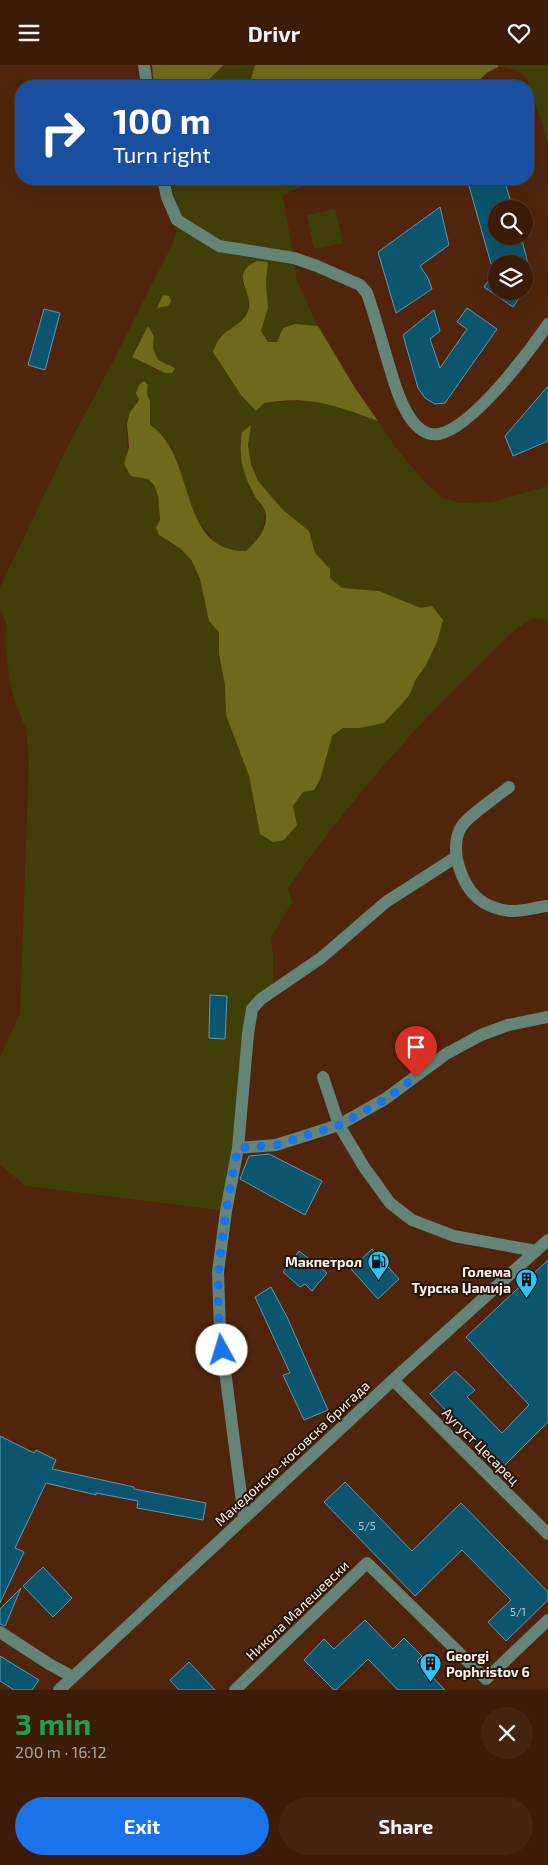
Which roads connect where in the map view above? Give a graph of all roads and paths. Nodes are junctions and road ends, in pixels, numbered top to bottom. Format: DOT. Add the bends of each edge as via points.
graph roads {
  1 [pos="144,65"];
  2 [pos="146,80"];
  3 [pos="164,185"];
  4 [pos="548,324"];
  5 [pos="509,787"];
  6 [pos="456,857"];
  7 [pos="548,906"];
  8 [pos="548,1017"];
  9 [pos="323,1077"];
  10 [pos="339,1125"];
  11 [pos="238,1148"];
  12 [pos="548,1240"];
  13 [pos="536,1251"];
  14 [pos="393,1380"];
  15 [pos="244,1518"];
  16 [pos="548,1533"];
  17 [pos="548,1620"];
  18 [pos="0,1632"];
  19 [pos="73,1677"];
  20 [pos="60,1690"];
  21 [pos="235,1690"];
  1 -- 2 [label="street"];
  3 -- 4 [label="street" via="177,220 219,246 294,258 360,285 367,293 403,405 422,431 439,434 476,410 516,367"];
  5 -- 6 [label="street" via="462,826"];
  6 -- 7 [label="street" via="464,883 485,904 511,911"];
  6 -- 11 [label="street" via="386,902 321,958 256,1003 248,1034"];
  8 -- 10 [label="street" via="508,1025 481,1035 446,1054 386,1099"];
  9 -- 10 [label="street"];
  10 -- 11 [label="street" via="276,1145"];
  10 -- 13 [label="street" via="390,1203 412,1221 454,1236"];
  11 -- 15 [label="street" via="218,1272 220,1332"];
  12 -- 13 [label="street, Македонско-косовска бригада"];
  13 -- 14 [label="street, Македонско-косовска бригада"];
  14 -- 15 [label="street, Македонско-косовска бригада"];
  14 -- 16 [label="street, Аугуст Цесарец"];
  15 -- 19 [label="street, Македонско-косовска бригада"];
  17 -- 21 [label="street, Никола Малешевски" via="486,1679 368,1563"];
  18 -- 19 [label="street"];
  19 -- 20 [label="street, Македонско-косовска бригада"];
}
